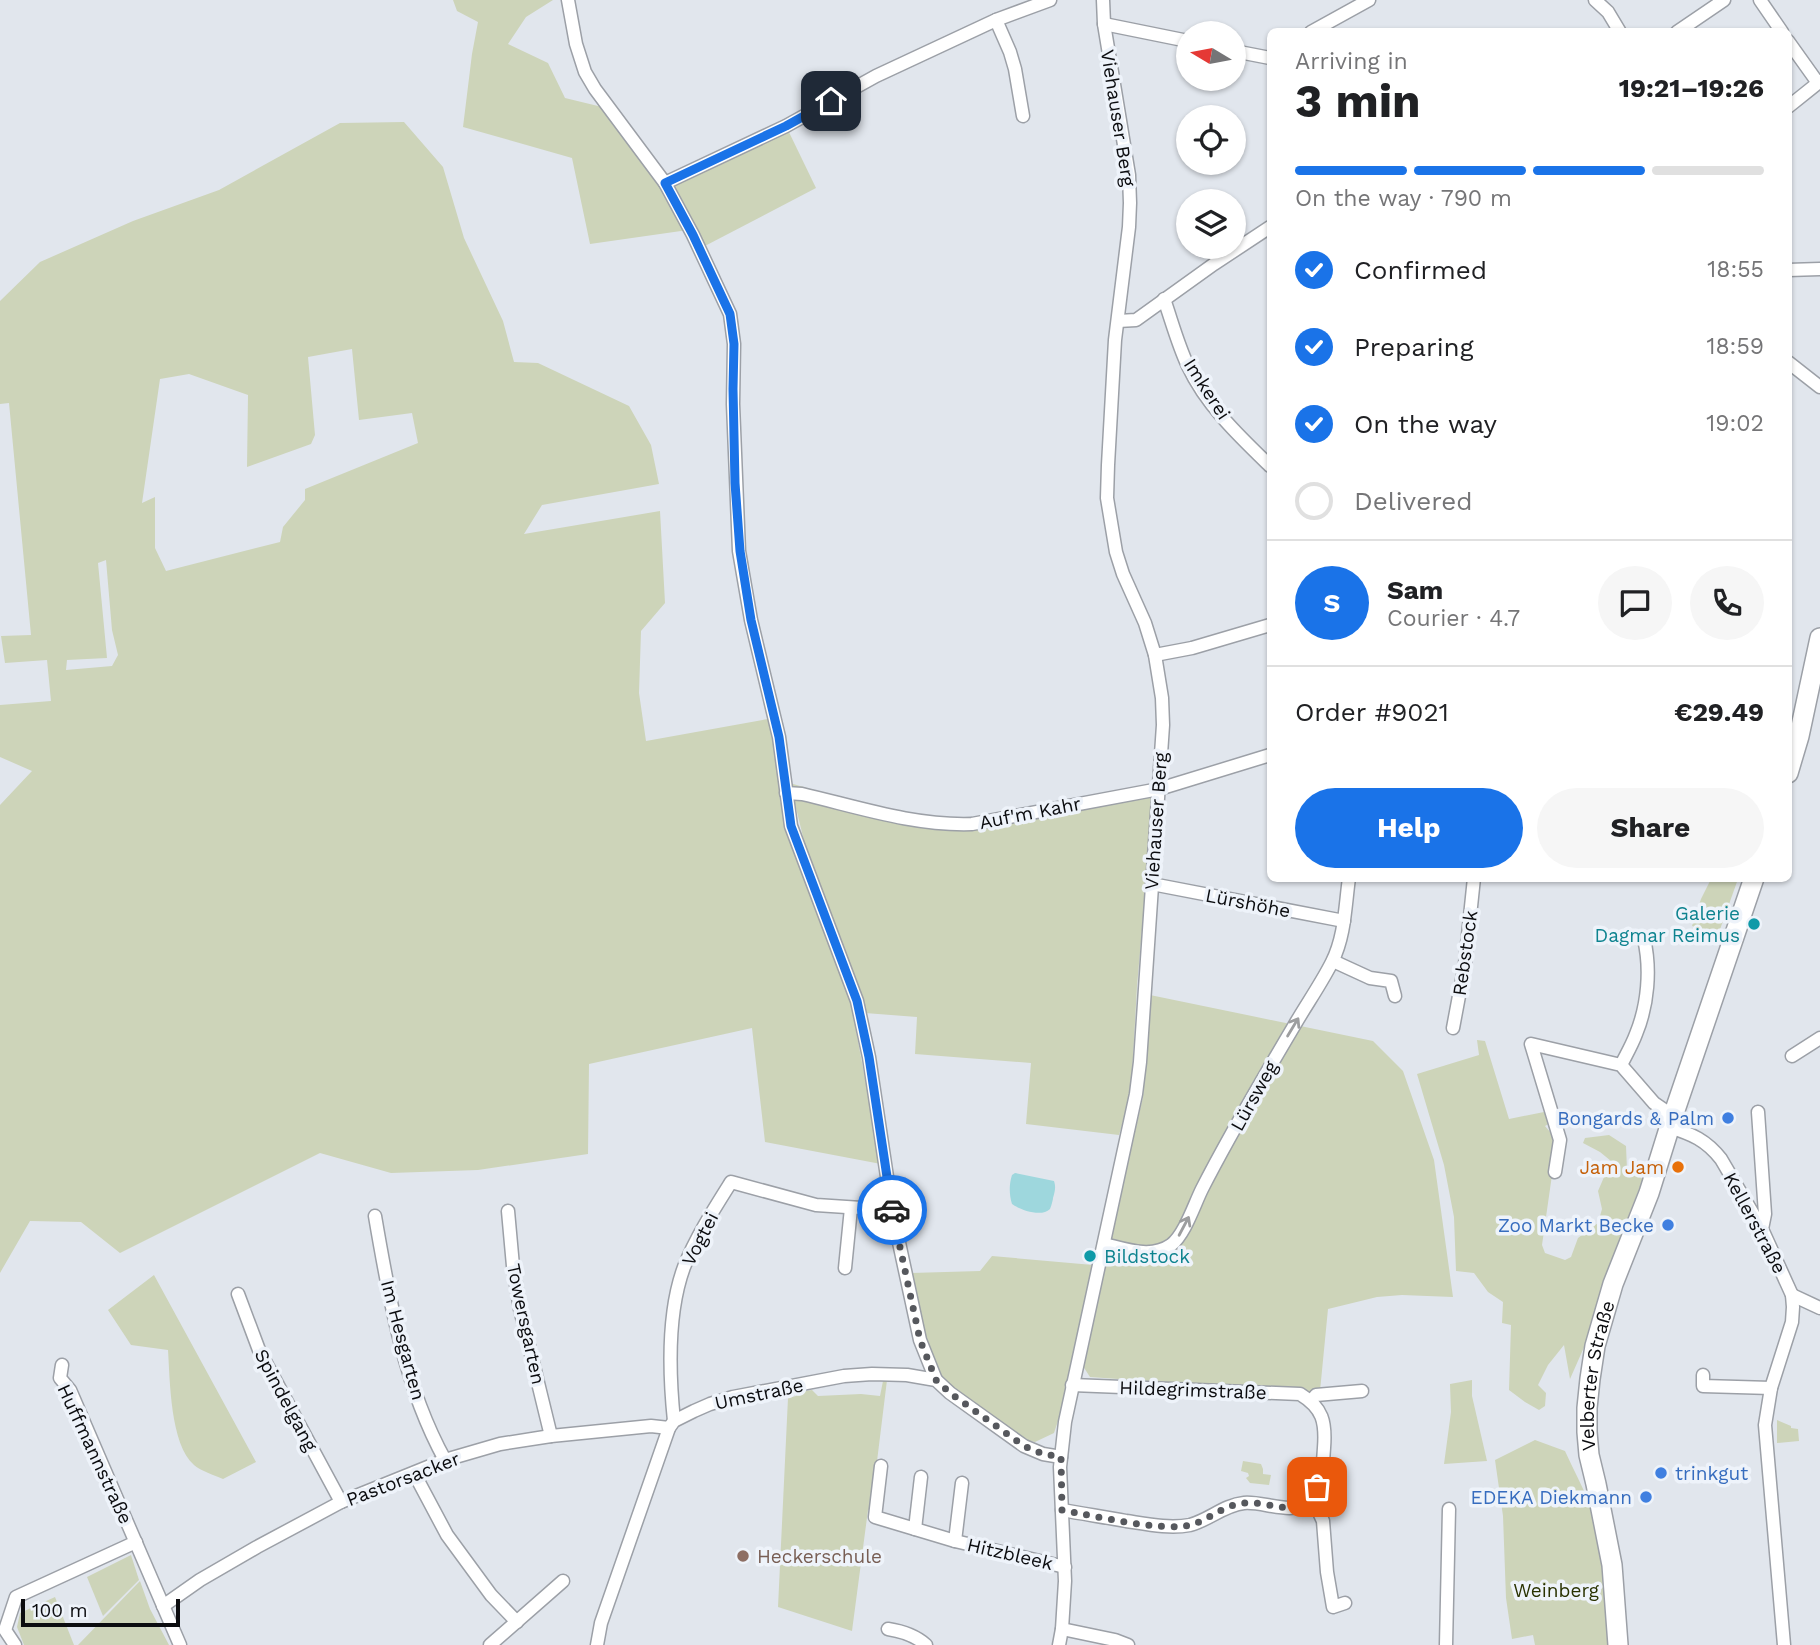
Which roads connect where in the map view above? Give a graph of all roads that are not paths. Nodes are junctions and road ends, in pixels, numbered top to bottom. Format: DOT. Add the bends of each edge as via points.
graph roads {
  1 [pos="568,0"];
  2 [pos="1050,0"];
  3 [pos="1103,0"];
  4 [pos="1369,0"];
  5 [pos="1595,0"];
  6 [pos="1724,0"];
  7 [pos="1760,0"];
  8 [pos="996,20"];
  9 [pos="1104,24"];
  10 [pos="1318,28"];
  11 [pos="1618,28"];
  12 [pos="1683,28"];
  13 [pos="1779,28"];
  14 [pos="1176,39"];
  15 [pos="1792,46"];
  16 [pos="1246,53"];
  17 [pos="1267,56"];
  18 [pos="1819,82"];
  19 [pos="1792,104"];
  20 [pos="1023,116"];
  21 [pos="665,183"];
  22 [pos="1267,229"];
  23 [pos="1792,270"];
  24 [pos="1820,270"];
  25 [pos="1164,299"];
  26 [pos="1118,321"];
  27 [pos="1792,365"];
  28 [pos="1820,387"];
  29 [pos="1267,463"];
  30 [pos="1267,626"];
  31 [pos="1820,638"];
  32 [pos="1155,655"];
  33 [pos="1267,756"];
  34 [pos="1792,760"];
  35 [pos="1159,789"];
  36 [pos="786,793"];
  37 [pos="1349,882"];
  38 [pos="1474,882"];
  39 [pos="1753,882"];
  40 [pos="1152,884"];
  41 [pos="1344,921"];
  42 [pos="1644,939"];
  43 [pos="1333,961"];
  44 [pos="1395,996"];
  45 [pos="1453,1028"];
  46 [pos="1820,1038"];
  47 [pos="1792,1056"];
  48 [pos="1621,1065"];
  49 [pos="1758,1112"];
  50 [pos="1671,1122"];
  51 [pos="1555,1172"];
  52 [pos="851,1208"];
  53 [pos="892,1210"];
  54 [pos="508,1211"];
  55 [pos="375,1216"];
  56 [pos="1762,1229"];
  57 [pos="1104,1244"];
  58 [pos="845,1268"];
  59 [pos="238,1294"];
  60 [pos="1792,1295"];
  61 [pos="1820,1308"];
  62 [pos="62,1365"];
  63 [pos="1703,1375"];
  64 [pos="936,1380"];
  65 [pos="1072,1385"];
  66 [pos="1771,1388"];
  67 [pos="1362,1391"];
  68 [pos="1311,1401"];
  69 [pos="671,1425"];
  70 [pos="551,1436"];
  71 [pos="1061,1457"];
  72 [pos="445,1460"];
  73 [pos="881,1466"];
  74 [pos="414,1473"];
  75 [pos="921,1477"];
  76 [pos="962,1483"];
  77 [pos="341,1502"];
  78 [pos="1308,1502"];
  79 [pos="1449,1509"];
  80 [pos="1062,1510"];
  81 [pos="915,1529"];
  82 [pos="956,1541"];
  83 [pos="136,1542"];
  84 [pos="1065,1567"];
  85 [pos="563,1581"];
  86 [pos="1345,1602"];
  87 [pos="163,1606"];
  88 [pos="517,1622"];
  89 [pos="888,1629"];
  90 [pos="1062,1629"];
  91 [pos="15,1645"];
  92 [pos="180,1645"];
  93 [pos="490,1645"];
  94 [pos="597,1645"];
  95 [pos="926,1645"];
  96 [pos="1059,1645"];
  97 [pos="1128,1645"];
  98 [pos="1446,1645"];
  99 [pos="1618,1645"];
  100 [pos="1784,1645"];
  1 -- 21 [label="street" via="584,72"];
  2 -- 8 [label="street"];
  3 -- 9 [label="street, Viehauser Berg"];
  4 -- 10 [label="street"];
  5 -- 11 [label="street"];
  6 -- 12 [label="street"];
  7 -- 13 [label="street"];
  8 -- 20 [label="street" via="1015,69"];
  8 -- 21 [label="street"];
  9 -- 14 [label="street"];
  9 -- 26 [label="street, Viehauser Berg" via="1129,175 1129,227"];
  15 -- 18 [label="street"];
  16 -- 17 [label="street"];
  18 -- 19 [label="street"];
  21 -- 36 [label="street" via="730,314 740,551 779,737"];
  22 -- 25 [label="street"];
  23 -- 24 [label="street"];
  25 -- 26 [label="street" via="1136,320"];
  25 -- 29 [label="street, Imkerei" via="1195,379 1230,426"];
  26 -- 32 [label="street, Viehauser Berg" via="1108,507 1115,552"];
  27 -- 28 [label="street"];
  30 -- 32 [label="street"];
  31 -- 34 [label="main road"];
  32 -- 35 [label="street, Viehauser Berg" via="1163,710"];
  33 -- 35 [label="street, Auf'm Kahr"];
  35 -- 36 [label="street, Auf'm Kahr" via="951,825"];
  35 -- 40 [label="street, Viehauser Berg"];
  36 -- 53 [label="street" via="791,826 857,1001"];
  37 -- 41 [label="street, Lürsweg"];
  38 -- 45 [label="street, Rebstock"];
  39 -- 50 [label="main road, Velberter Straße"];
  40 -- 41 [label="street, Lürshöhe"];
  40 -- 57 [label="street, Viehauser Berg" via="1136,1094"];
  41 -- 43 [label="street, Lürsweg"];
  42 -- 48 [label="street" via="1648,956 1645,1003"];
  43 -- 44 [label="street" via="1370,978 1391,981"];
  57 -- 43 [label="street, Lürsweg, one-way" via="1154,1252 1176,1240 1220,1154"];
  46 -- 47 [label="street"];
  48 -- 50 [label="street"];
  48 -- 51 [label="street" via="1531,1044 1560,1140"];
  49 -- 56 [label="street" via="1765,1214"];
  50 -- 56 [label="street, Kellerstraße" via="1714,1150"];
  50 -- 99 [label="main road, Velberter Straße" via="1613,1284 1595,1346 1587,1408 1589,1455 1612,1565"];
  52 -- 53 [label="street, Vogtei"];
  52 -- 58 [label="street"];
  52 -- 69 [label="street, Vogtei" via="816,1205 731,1182 695,1242 681,1277 672,1336"];
  53 -- 64 [label="street" via="920,1340"];
  54 -- 70 [label="street, Towersgarten" via="520,1309"];
  55 -- 72 [label="street, Im Hesgarten" via="392,1311 428,1423"];
  56 -- 60 [label="street, Kellerstraße"];
  57 -- 65 [label="street, Viehauser Berg"];
  59 -- 77 [label="street, Spindelgang" via="259,1350"];
  60 -- 61 [label="street"];
  60 -- 66 [label="street, Kellerstraße" via="1791,1322"];
  62 -- 83 [label="street, Huffmannstraße" via="60,1378 70,1390"];
  63 -- 66 [label="street" via="1703,1386"];
  64 -- 69 [label="street, Umstraße" via="891,1374 844,1376 733,1397"];
  64 -- 71 [label="street" via="1024,1446"];
  65 -- 68 [label="street, Hildegrimstraße" via="1300,1394"];
  65 -- 71 [label="street, Viehauser Berg"];
  66 -- 100 [label="street, Kellerstraße" via="1765,1425"];
  67 -- 68 [label="street, Hildegrimstraße" via="1316,1395"];
  68 -- 78 [label="street" via="1319,1408 1325,1443 1317,1487"];
  69 -- 70 [label="street, Pastorsacker"];
  69 -- 94 [label="street"];
  70 -- 72 [label="street, Pastorsacker"];
  71 -- 80 [label="street, Viehauser Berg"];
  72 -- 74 [label="street, Pastorsacker"];
  73 -- 81 [label="street, Hitzbleek" via="875,1517"];
  74 -- 77 [label="street, Pastorsacker"];
  74 -- 88 [label="street" via="447,1535"];
  75 -- 81 [label="street"];
  76 -- 82 [label="street, Hitzbleek"];
  77 -- 87 [label="street, Pastorsacker" via="211,1573"];
  78 -- 80 [label="street" via="1286,1508 1232,1505 1191,1525 1167,1527"];
  78 -- 86 [label="street" via="1323,1521 1333,1607"];
  79 -- 98 [label="street"];
  80 -- 84 [label="street, Viehauser Berg"];
  81 -- 82 [label="street, Hitzbleek"];
  82 -- 84 [label="street, Hitzbleek"];
  83 -- 87 [label="street, Huffmannstraße"];
  83 -- 91 [label="street, Huffmannstraße" via="16,1597 5,1630"];
  84 -- 90 [label="street, Viehauser Berg"];
  85 -- 88 [label="street"];
  87 -- 92 [label="street, Huffmannstraße"];
  88 -- 93 [label="street"];
  89 -- 95 [label="street"];
  90 -- 96 [label="street, Viehauser Berg"];
  90 -- 97 [label="street"];
}
